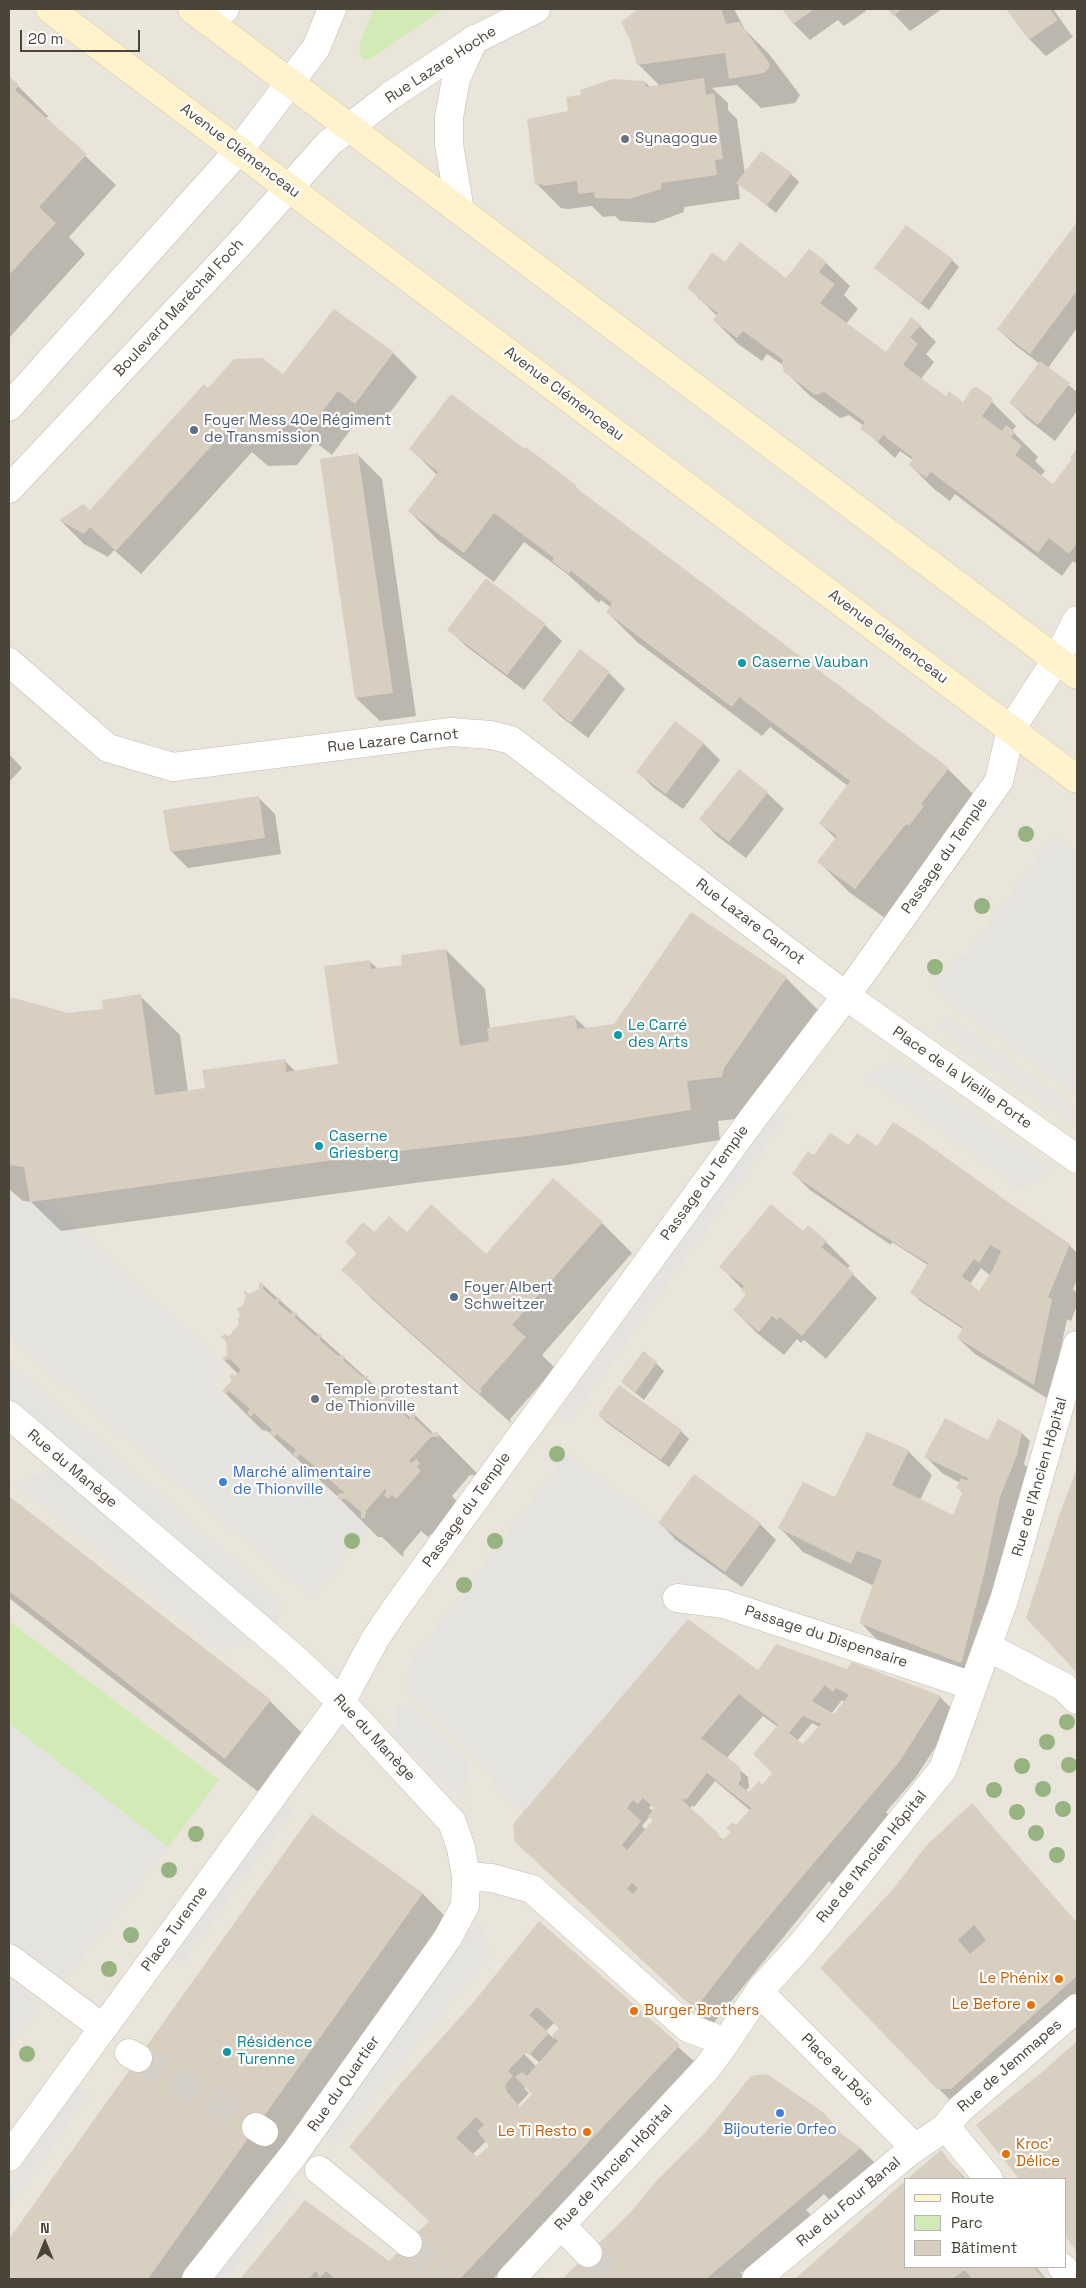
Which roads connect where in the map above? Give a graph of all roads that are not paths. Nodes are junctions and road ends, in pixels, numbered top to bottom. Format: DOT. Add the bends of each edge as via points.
graph roads {
  1 [pos="50,9"];
  2 [pos="192,9"];
  3 [pos="214,9"];
  4 [pos="225,9"];
  5 [pos="332,9"];
  6 [pos="502,9"];
  7 [pos="536,9"];
  8 [pos="474,40"];
  9 [pos="290,83"];
  10 [pos="349,126"];
  11 [pos="239,150"];
  12 [pos="289,188"];
  13 [pos="460,211"];
  14 [pos="9,407"];
  15 [pos="9,489"];
  16 [pos="1077,620"];
  17 [pos="9,662"];
  18 [pos="1067,667"];
  19 [pos="1011,729"];
  20 [pos="1077,779"];
  21 [pos="846,996"];
  22 [pos="1077,1159"];
  23 [pos="1077,1345"];
  24 [pos="9,1415"];
  25 [pos="677,1598"];
  26 [pos="988,1647"];
  27 [pos="973,1686"];
  28 [pos="1077,1700"];
  29 [pos="342,1702"];
  30 [pos="466,1876"];
  31 [pos="9,1958"];
  32 [pos="759,1992"];
  33 [pos="1077,2008"];
  34 [pos="103,2028"];
  35 [pos="726,2042"];
  36 [pos="946,2127"];
  37 [pos="915,2148"];
  38 [pos="9,2157"];
  39 [pos="319,2170"];
  40 [pos="988,2178"];
  41 [pos="561,2225"];
  42 [pos="408,2243"];
  43 [pos="588,2254"];
  44 [pos="1063,2268"];
  45 [pos="196,2279"];
  46 [pos="511,2279"];
  47 [pos="756,2279"];
  48 [pos="1072,2279"];
  1 -- 11 [label="street, Avenue Clémenceau"];
  2 -- 9 [label="street"];
  3 -- 4 [label="street"];
  5 -- 9 [label="street" via="316,48"];
  6 -- 8 [label="street"];
  7 -- 8 [label="street, Rue Lazare Hoche"];
  8 -- 10 [label="street, Rue Lazare Hoche"];
  8 -- 13 [label="street" via="456,79 449,117 449,144"];
  9 -- 10 [label="street"];
  9 -- 11 [label="street"];
  10 -- 12 [label="street, Boulevard Maréchal Foch" via="329,143"];
  10 -- 13 [label="street"];
  11 -- 12 [label="street, Avenue Clémenceau"];
  11 -- 14 [label="street"];
  12 -- 15 [label="street, Boulevard Maréchal Foch"];
  12 -- 19 [label="street, Avenue Clémenceau"];
  13 -- 18 [label="street"];
  16 -- 18 [label="street, Passage du Temple"];
  17 -- 21 [label="street, Rue Lazare Carnot" via="108,748 173,766 450,732 510,740"];
  18 -- 19 [label="street, Passage du Temple"];
  19 -- 20 [label="street, Avenue Clémenceau"];
  19 -- 21 [label="street, Passage du Temple" via="999,781"];
  21 -- 22 [label="street, Place de la Vieille Porte"];
  21 -- 29 [label="street, Passage du Temple" via="398,1604 375,1639"];
  23 -- 26 [label="street, Rue de l'Ancien Hôpital"];
  24 -- 29 [label="street, Rue du Manège"];
  25 -- 27 [label="street, Passage du Dispensaire" via="724,1604"];
  26 -- 27 [label="street, Rue de l'Ancien Hôpital"];
  26 -- 28 [label="street" via="1064,1687"];
  27 -- 32 [label="street, Rue de l'Ancien Hôpital" via="943,1769 802,1944"];
  29 -- 30 [label="street, Rue du Manège" via="452,1822"];
  29 -- 34 [label="street, Place Turenne"];
  30 -- 35 [label="street" via="492,1878 532,1889 688,2028"];
  30 -- 45 [label="street, Rue du Quartier" via="465,1906 447,1939 295,2153"];
  31 -- 34 [label="street"];
  32 -- 35 [label="street, Rue de l'Ancien Hôpital"];
  32 -- 37 [label="street, Place au Bois"];
  33 -- 36 [label="street, Rue de Jemmapes" via="958,2111"];
  34 -- 38 [label="street, Place Turenne"];
  35 -- 41 [label="street, Rue de l'Ancien Hôpital" via="707,2068"];
  36 -- 37 [label="street, Rue du Four Banal"];
  36 -- 40 [label="street"];
  37 -- 47 [label="street, Rue du Four Banal"];
  39 -- 42 [label="street"];
  41 -- 43 [label="street"];
  41 -- 46 [label="street, Rue de l'Ancien Hôpital"];
  44 -- 48 [label="street"];
}
